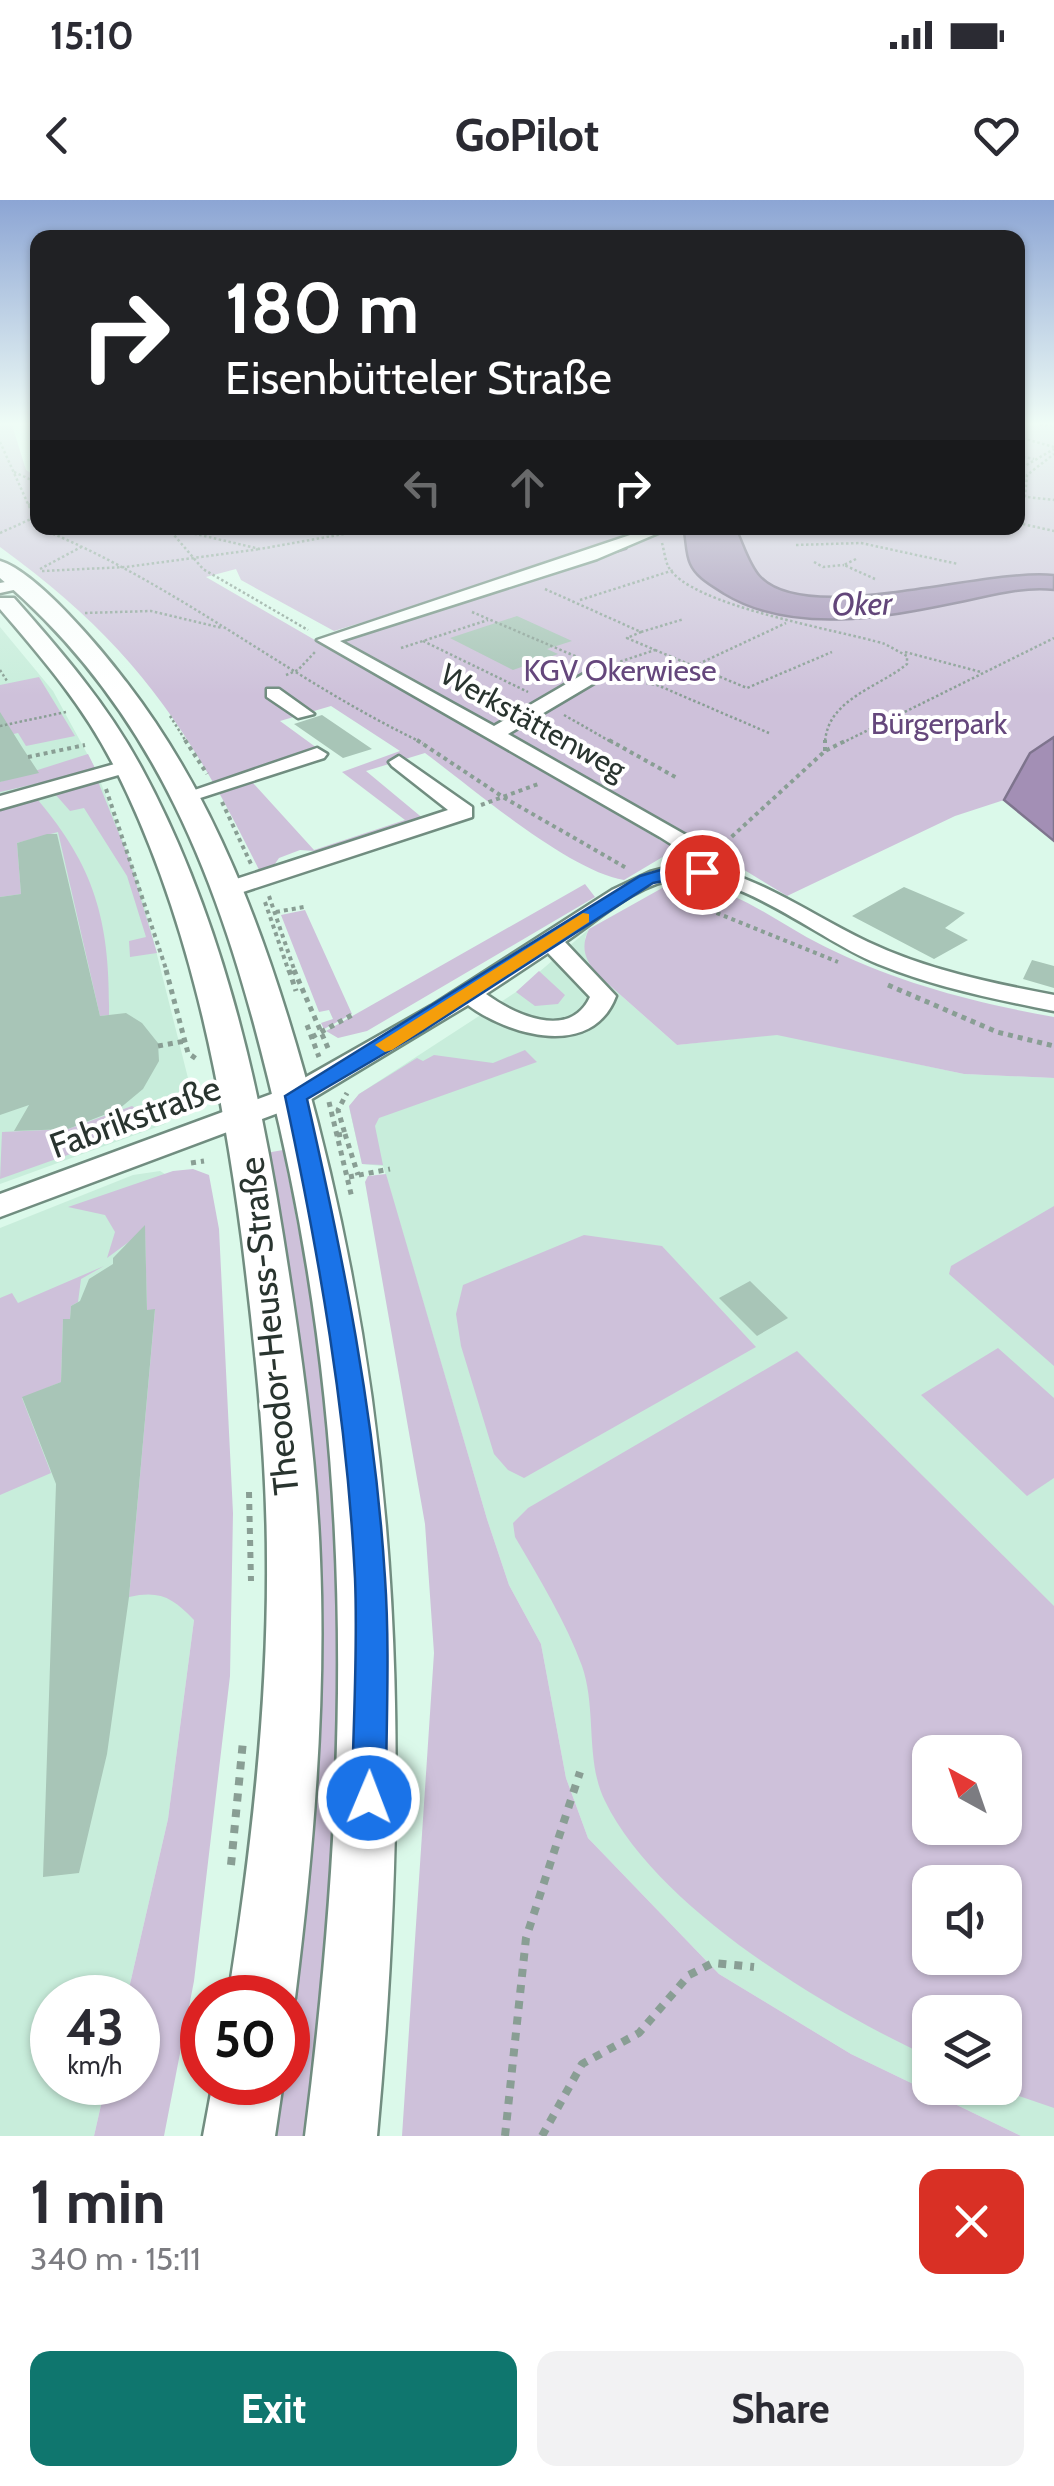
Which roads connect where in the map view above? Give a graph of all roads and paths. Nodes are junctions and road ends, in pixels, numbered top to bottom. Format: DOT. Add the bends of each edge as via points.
graph roads {
  1 [pos="30,519"];
  2 [pos="1025,525"];
  3 [pos="1054,529"];
  4 [pos="0,534"];
  5 [pos="57,535"];
  6 [pos="174,535"];
  7 [pos="207,535"];
  8 [pos="338,535"];
  9 [pos="643,535"];
  10 [pos="648,535"];
  11 [pos="796,545"];
  12 [pos="84,546"];
  13 [pos="260,549"];
  14 [pos="192,559"];
  15 [pos="856,560"];
  16 [pos="814,562"];
  17 [pos="958,564"];
  18 [pos="844,565"];
  19 [pos="126,567"];
  20 [pos="0,568"];
  21 [pos="674,570"];
  22 [pos="875,579"];
  23 [pos="542,588"];
  24 [pos="7,590"];
  25 [pos="577,602"];
  26 [pos="464,609"];
  27 [pos="78,614"];
  28 [pos="684,619"];
  29 [pos="490,620"];
  30 [pos="788,622"];
  31 [pos="230,630"];
  32 [pos="641,632"];
  33 [pos="1054,638"];
  34 [pos="423,641"];
  35 [pos="321,645"];
  36 [pos="401,648"];
  37 [pos="655,650"];
  38 [pos="901,650"];
  39 [pos="832,652"];
  40 [pos="694,666"];
  41 [pos="0,670"];
  42 [pos="298,670"];
  43 [pos="602,671"];
  44 [pos="984,672"];
  45 [pos="286,675"];
  46 [pos="7,681"];
  47 [pos="272,693"];
  48 [pos="546,704"];
  49 [pos="66,712"];
  50 [pos="305,714"];
  51 [pos="0,726"];
  52 [pos="769,733"];
  53 [pos="494,734"];
  54 [pos="434,748"];
  55 [pos="825,750"];
  56 [pos="426,753"];
  57 [pos="317,754"];
  58 [pos="28,757"];
  59 [pos="399,762"];
  60 [pos="111,771"];
  61 [pos="566,774"];
  62 [pos="677,778"];
  63 [pos="215,787"];
  64 [pos="187,796"];
  65 [pos="503,797"];
  66 [pos="0,803"];
  67 [pos="464,812"];
  68 [pos="126,819"];
  69 [pos="699,864"];
  70 [pos="637,874"];
  71 [pos="244,884"];
  72 [pos="267,907"];
  73 [pos="304,907"];
  74 [pos="276,912"];
  75 [pos="549,939"];
  76 [pos="468,993"];
  77 [pos="1054,1003"];
  78 [pos="352,1015"];
  79 [pos="320,1033"];
  80 [pos="185,1041"];
  81 [pos="158,1046"];
  82 [pos="328,1048"];
  83 [pos="200,1062"];
  84 [pos="352,1086"];
  85 [pos="296,1090"];
  86 [pos="341,1134"];
  87 [pos="390,1169"];
  88 [pos="358,1175"];
  89 [pos="0,1206"];
  90 [pos="249,1488"];
  91 [pos="250,1584"];
  92 [pos="244,1738"];
  93 [pos="580,1772"];
  94 [pos="230,1873"];
  95 [pos="754,1967"];
  96 [pos="264,1975"];
  97 [pos="244,2105"];
  98 [pos="239,2136"];
  99 [pos="341,2136"];
  100 [pos="505,2136"];
  101 [pos="542,2136"];
  1 -- 4 [label="path"];
  2 -- 3 [label="path"];
  5 -- 12 [label="path"];
  6 -- 14 [label="path"];
  7 -- 13 [label="path"];
  8 -- 13 [label="path"];
  9 -- 35 [label="street"];
  10 -- 21 [label="path" via="663,541 662,553"];
  11 -- 17 [label="path" via="861,543"];
  12 -- 19 [label="path"];
  12 -- 19 [label="path" via="33,572"];
  13 -- 14 [label="path"];
  14 -- 19 [label="path"];
  14 -- 35 [label="path"];
  15 -- 18 [label="path"];
  16 -- 18 [label="path"];
  18 -- 22 [label="path"];
  19 -- 31 [label="path"];
  20 -- 24 [label="main road, Theodor-Heuss-Straße"];
  21 -- 25 [label="path"];
  21 -- 30 [label="path" via="708,594"];
  23 -- 25 [label="path"];
  24 -- 60 [label="main road, Theodor-Heuss-Straße" via="103,718"];
  24 -- 64 [label="main road, Theodor-Heuss-Straße" via="72,630 138,711"];
  25 -- 32 [label="path"];
  26 -- 29 [label="path"];
  27 -- 31 [label="path" via="150,610"];
  28 -- 32 [label="path"];
  29 -- 34 [label="path"];
  29 -- 43 [label="path"];
  30 -- 38 [label="path" via="858,634"];
  30 -- 40 [label="path"];
  31 -- 42 [label="path"];
  32 -- 37 [label="path" via="627,638"];
  33 -- 44 [label="path"];
  34 -- 36 [label="path"];
  34 -- 48 [label="path"];
  35 -- 42 [label="path"];
  35 -- 53 [label="street, Werkstättenweg"];
  37 -- 40 [label="path"];
  37 -- 43 [label="path"];
  38 -- 44 [label="path"];
  38 -- 55 [label="path" via="907,664 894,677 830,714"];
  39 -- 40 [label="path" via="747,688"];
  41 -- 46 [label="path"];
  42 -- 45 [label="path"];
  42 -- 54 [label="path" via="362,714"];
  43 -- 48 [label="street"];
  43 -- 52 [label="path" via="657,685"];
  44 -- 55 [label="path"];
  47 -- 50 [label="street"];
  48 -- 53 [label="street"];
  48 -- 62 [label="path"];
  49 -- 51 [label="path"];
  53 -- 61 [label="street, Werkstättenweg"];
  54 -- 56 [label="path"];
  54 -- 65 [label="path"];
  55 -- 69 [label="path"];
  57 -- 63 [label="street"];
  58 -- 60 [label="path" via="87,742"];
  59 -- 67 [label="street"];
  60 -- 66 [label="street"];
  60 -- 68 [label="path"];
  60 -- 80 [label="path"];
  60 -- 85 [label="main road, Theodor-Heuss-Straße" via="152,815 212,987"];
  61 -- 65 [label="path"];
  61 -- 69 [label="street, Werkstättenweg" via="690,846"];
  63 -- 64 [label="street"];
  63 -- 71 [label="path"];
  64 -- 71 [label="main road, Theodor-Heuss-Straße"];
  65 -- 67 [label="path"];
  65 -- 70 [label="path"];
  67 -- 71 [label="street"];
  69 -- 75 [label="street, Fabrikstraße" via="646,880"];
  69 -- 77 [label="street" via="919,972"];
  71 -- 85 [label="main road, Theodor-Heuss-Straße"];
  72 -- 74 [label="path"];
  73 -- 74 [label="path"];
  74 -- 79 [label="path"];
  75 -- 76 [label="street, Fabrikstraße"];
  75 -- 76 [label="street" via="603,996 587,1018 528,1031"];
  76 -- 85 [label="street, Fabrikstraße"];
  78 -- 79 [label="path"];
  79 -- 82 [label="path"];
  79 -- 85 [label="path" via="312,1037"];
  80 -- 81 [label="path"];
  80 -- 83 [label="path"];
  84 -- 86 [label="path" via="338,1110"];
  85 -- 86 [label="path"];
  85 -- 89 [label="street, Fabrikstraße"];
  85 -- 96 [label="main road, Theodor-Heuss-Straße" via="267,1239 294,1588 282,1806"];
  85 -- 99 [label="main road, Theodor-Heuss-Straße" via="349,1365 370,1581 369,1798"];
  86 -- 88 [label="path"];
  86 -- 88 [label="path" via="349,1177"];
  87 -- 88 [label="path"];
  90 -- 91 [label="path"];
  92 -- 94 [label="path"];
  93 -- 100 [label="path" via="526,1938"];
  95 -- 101 [label="path" via="705,1962 684,1977 645,2029 589,2057"];
  97 -- 98 [label="main road"];
}
